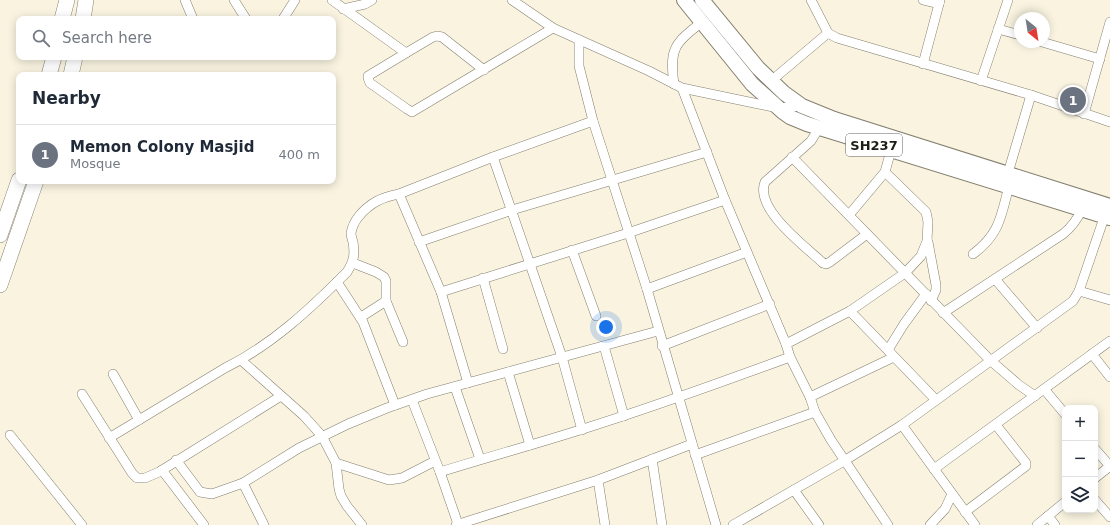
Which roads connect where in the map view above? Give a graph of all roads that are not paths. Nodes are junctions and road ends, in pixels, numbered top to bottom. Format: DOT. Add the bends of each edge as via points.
graph roads {
  1 [pos="66,0"];
  2 [pos="86,0"];
  3 [pos="185,0"];
  4 [pos="234,0"];
  5 [pos="295,0"];
  6 [pos="332,0"];
  7 [pos="372,0"];
  8 [pos="512,0"];
  9 [pos="684,0"];
  10 [pos="702,0"];
  11 [pos="811,0"];
  12 [pos="923,0"];
  13 [pos="1008,0"];
  14 [pos="940,2"];
  15 [pos="343,9"];
  16 [pos="63,16"];
  17 [pos="83,16"];
  18 [pos="192,16"];
  19 [pos="244,16"];
  20 [pos="285,16"];
  21 [pos="702,22"];
  22 [pos="1110,22"];
  23 [pos="553,28"];
  24 [pos="998,29"];
  25 [pos="828,33"];
  26 [pos="1014,34"];
  27 [pos="579,40"];
  28 [pos="1050,44"];
  29 [pos="406,53"];
  30 [pos="1104,57"];
  31 [pos="53,60"];
  32 [pos="74,60"];
  33 [pos="923,64"];
  34 [pos="484,70"];
  35 [pos="50,72"];
  36 [pos="72,72"];
  37 [pos="771,80"];
  38 [pos="981,81"];
  39 [pos="678,86"];
  40 [pos="1031,95"];
  41 [pos="802,106"];
  42 [pos="778,108"];
  43 [pos="1084,114"];
  44 [pos="593,121"];
  45 [pos="1110,122"];
  46 [pos="819,128"];
  47 [pos="890,150"];
  48 [pos="707,152"];
  49 [pos="494,157"];
  50 [pos="792,157"];
  51 [pos="885,172"];
  52 [pos="1008,180"];
  53 [pos="611,181"];
  54 [pos="18,184"];
  55 [pos="35,184"];
  56 [pos="399,194"];
  57 [pos="725,200"];
  58 [pos="1082,209"];
  59 [pos="512,210"];
  60 [pos="1108,211"];
  61 [pos="849,215"];
  62 [pos="628,233"];
  63 [pos="867,234"];
  64 [pos="0,235"];
  65 [pos="927,241"];
  66 [pos="419,242"];
  67 [pos="572,250"];
  68 [pos="747,252"];
  69 [pos="973,254"];
  70 [pos="353,263"];
  71 [pos="530,263"];
  72 [pos="905,273"];
  73 [pos="483,278"];
  74 [pos="995,279"];
  75 [pos="337,282"];
  76 [pos="0,285"];
  77 [pos="647,289"];
  78 [pos="1079,291"];
  79 [pos="441,292"];
  80 [pos="928,298"];
  81 [pos="1110,300"];
  82 [pos="386,301"];
  83 [pos="770,304"];
  84 [pos="850,310"];
  85 [pos="943,313"];
  86 [pos="596,316"];
  87 [pos="361,317"];
  88 [pos="1037,328"];
  89 [pos="658,331"];
  90 [pos="1110,341"];
  91 [pos="403,342"];
  92 [pos="786,344"];
  93 [pos="604,346"];
  94 [pos="662,346"];
  95 [pos="503,349"];
  96 [pos="888,350"];
  97 [pos="1092,354"];
  98 [pos="790,357"];
  99 [pos="894,357"];
  100 [pos="562,358"];
  101 [pos="241,360"];
  102 [pos="990,360"];
  103 [pos="508,372"];
  104 [pos="113,374"];
  105 [pos="1110,377"];
  106 [pos="468,383"];
  107 [pos="455,387"];
  108 [pos="1044,389"];
  109 [pos="82,394"];
  110 [pos="281,396"];
  111 [pos="1036,396"];
  112 [pos="810,397"];
  113 [pos="678,398"];
  114 [pos="412,400"];
  115 [pos="936,400"];
  116 [pos="395,405"];
  117 [pos="1062,410"];
  118 [pos="815,412"];
  119 [pos="624,416"];
  120 [pos="139,420"];
  121 [pos="996,424"];
  122 [pos="902,425"];
  123 [pos="582,430"];
  124 [pos="10,435"];
  125 [pos="322,436"];
  126 [pos="109,438"];
  127 [pos="692,444"];
  128 [pos="530,445"];
  129 [pos="1098,452"];
  130 [pos="695,455"];
  131 [pos="480,459"];
  132 [pos="652,459"];
  133 [pos="176,460"];
  134 [pos="436,461"];
  135 [pos="844,461"];
  136 [pos="336,463"];
  137 [pos="1110,466"];
  138 [pos="934,469"];
  139 [pos="162,470"];
  140 [pos="440,472"];
  141 [pos="1096,477"];
  142 [pos="598,480"];
  143 [pos="243,483"];
  144 [pos="794,490"];
  145 [pos="952,494"];
  146 [pos="1098,503"];
  147 [pos="1062,504"];
  148 [pos="965,512"];
  149 [pos="1048,516"];
  150 [pos="1110,517"];
  151 [pos="82,525"];
  152 [pos="204,525"];
  153 [pos="264,525"];
  154 [pos="362,525"];
  155 [pos="457,525"];
  156 [pos="605,525"];
  157 [pos="662,525"];
  158 [pos="716,525"];
  159 [pos="733,525"];
  160 [pos="819,525"];
  161 [pos="888,525"];
  162 [pos="930,525"];
  163 [pos="975,525"];
  164 [pos="1037,525"];
  165 [pos="1055,525"];
  1 -- 16 [label="highway"];
  2 -- 17 [label="highway"];
  3 -- 18 [label="street"];
  4 -- 19 [label="street"];
  5 -- 20 [label="street"];
  6 -- 15 [label="street"];
  7 -- 15 [label="street"];
  8 -- 23 [label="street"];
  9 -- 21 [label="main road, SH237"];
  10 -- 37 [label="main road, SH237" via="758,68"];
  11 -- 25 [label="street"];
  12 -- 14 [label="street"];
  13 -- 24 [label="street"];
  14 -- 33 [label="street"];
  15 -- 29 [label="street"];
  21 -- 39 [label="street" via="682,38 672,57 671,66"];
  21 -- 42 [label="main road, SH237" via="752,84"];
  22 -- 30 [label="street"];
  23 -- 27 [label="street"];
  23 -- 34 [label="street"];
  24 -- 26 [label="street"];
  24 -- 38 [label="street"];
  25 -- 33 [label="street"];
  25 -- 37 [label="street"];
  27 -- 39 [label="street"];
  27 -- 44 [label="street" via="579,66"];
  28 -- 30 [label="street"];
  29 -- 34 [label="street" via="433,37 442,37"];
  29 -- 34 [label="street" via="368,78 370,83 410,111 416,110"];
  30 -- 43 [label="street"];
  31 -- 35 [label="highway"];
  32 -- 36 [label="highway"];
  33 -- 38 [label="street"];
  37 -- 41 [label="main road, SH237" via="784,94"];
  38 -- 40 [label="street"];
  39 -- 42 [label="street"];
  39 -- 48 [label="street"];
  40 -- 43 [label="street"];
  40 -- 52 [label="street"];
  41 -- 42 [label="street"];
  41 -- 52 [label="main road, SH237"];
  42 -- 46 [label="main road, SH237" via="790,117"];
  43 -- 45 [label="street"];
  44 -- 49 [label="street"];
  44 -- 53 [label="street"];
  46 -- 47 [label="main road, SH237"];
  46 -- 50 [label="street" via="811,141"];
  47 -- 51 [label="street"];
  47 -- 52 [label="main road, SH237"];
  48 -- 53 [label="street"];
  48 -- 57 [label="street"];
  49 -- 56 [label="street"];
  49 -- 59 [label="street"];
  50 -- 61 [label="street"];
  50 -- 63 [label="street" via="763,187 766,203 773,216 826,264"];
  51 -- 61 [label="street"];
  51 -- 65 [label="street" via="923,209 928,222"];
  52 -- 58 [label="main road, SH237"];
  52 -- 60 [label="main road, SH237"];
  52 -- 69 [label="street" via="995,231 988,242"];
  53 -- 59 [label="street"];
  53 -- 62 [label="street"];
  54 -- 64 [label="highway"];
  55 -- 76 [label="highway"];
  56 -- 66 [label="street"];
  56 -- 70 [label="street" via="370,204 356,220 351,235"];
  57 -- 62 [label="street"];
  57 -- 68 [label="street"];
  58 -- 60 [label="main road, SH237"];
  58 -- 74 [label="street" via="1071,228"];
  59 -- 66 [label="street"];
  59 -- 71 [label="street"];
  60 -- 78 [label="street"];
  61 -- 63 [label="street"];
  62 -- 67 [label="street"];
  62 -- 77 [label="street"];
  63 -- 72 [label="street"];
  65 -- 72 [label="street" via="921,256"];
  65 -- 80 [label="street" via="936,285 936,290"];
  66 -- 79 [label="street"];
  67 -- 71 [label="street"];
  67 -- 86 [label="street"];
  68 -- 77 [label="street"];
  68 -- 83 [label="street"];
  70 -- 75 [label="street"];
  70 -- 82 [label="street" via="384,277"];
  71 -- 73 [label="street"];
  71 -- 100 [label="street"];
  72 -- 80 [label="street"];
  72 -- 84 [label="street"];
  73 -- 79 [label="street"];
  73 -- 95 [label="street"];
  74 -- 85 [label="street"];
  74 -- 88 [label="street"];
  75 -- 87 [label="street"];
  75 -- 101 [label="street" via="274,338"];
  77 -- 89 [label="street"];
  78 -- 81 [label="street"];
  78 -- 88 [label="street" via="1072,301"];
  79 -- 106 [label="street"];
  80 -- 85 [label="street"];
  80 -- 96 [label="street" via="904,324"];
  82 -- 87 [label="street"];
  82 -- 91 [label="street"];
  83 -- 92 [label="street"];
  83 -- 94 [label="street"];
  84 -- 92 [label="street"];
  84 -- 96 [label="street"];
  85 -- 102 [label="street"];
  87 -- 116 [label="street"];
  88 -- 102 [label="street"];
  89 -- 93 [label="street"];
  89 -- 94 [label="street"];
  90 -- 97 [label="street"];
  92 -- 98 [label="street"];
  93 -- 100 [label="street"];
  93 -- 119 [label="street"];
  94 -- 113 [label="street"];
  96 -- 99 [label="street"];
  97 -- 105 [label="street"];
  97 -- 108 [label="street"];
  98 -- 112 [label="street"];
  98 -- 113 [label="street"];
  99 -- 112 [label="street"];
  99 -- 115 [label="street"];
  100 -- 103 [label="street"];
  100 -- 123 [label="street"];
  101 -- 110 [label="street"];
  101 -- 120 [label="street"];
  102 -- 111 [label="street"];
  102 -- 115 [label="street"];
  103 -- 106 [label="street"];
  103 -- 128 [label="street"];
  104 -- 120 [label="street"];
  106 -- 107 [label="street"];
  107 -- 114 [label="street"];
  107 -- 131 [label="street"];
  108 -- 111 [label="street"];
  108 -- 117 [label="street"];
  109 -- 126 [label="street"];
  110 -- 125 [label="street"];
  110 -- 133 [label="street"];
  111 -- 121 [label="street"];
  112 -- 118 [label="street"];
  113 -- 119 [label="street"];
  113 -- 127 [label="street"];
  114 -- 116 [label="street"];
  114 -- 134 [label="street"];
  115 -- 122 [label="street"];
  116 -- 125 [label="street"];
  118 -- 130 [label="street"];
  118 -- 135 [label="street"];
  119 -- 123 [label="street"];
  120 -- 126 [label="street"];
  121 -- 138 [label="street"];
  121 -- 148 [label="street" via="1026,466"];
  122 -- 135 [label="street"];
  122 -- 138 [label="street"];
  123 -- 128 [label="street"];
  124 -- 151 [label="street"];
  125 -- 136 [label="street"];
  125 -- 143 [label="street"];
  126 -- 139 [label="street" via="137,478 145,478"];
  127 -- 130 [label="street"];
  127 -- 132 [label="street"];
  128 -- 131 [label="street"];
  129 -- 137 [label="street"];
  130 -- 158 [label="street"];
  131 -- 140 [label="street"];
  132 -- 142 [label="street"];
  132 -- 157 [label="street"];
  133 -- 139 [label="street"];
  133 -- 143 [label="street" via="200,492 212,494"];
  134 -- 136 [label="street" via="396,480"];
  134 -- 140 [label="street"];
  135 -- 144 [label="street"];
  135 -- 161 [label="street"];
  136 -- 154 [label="street" via="341,496"];
  137 -- 141 [label="street"];
  138 -- 145 [label="street"];
  139 -- 152 [label="street"];
  140 -- 155 [label="street"];
  142 -- 155 [label="street"];
  142 -- 156 [label="street"];
  143 -- 153 [label="street"];
  144 -- 159 [label="street"];
  144 -- 160 [label="street"];
  145 -- 148 [label="street"];
  145 -- 162 [label="street" via="945,509"];
  146 -- 150 [label="street"];
  147 -- 149 [label="street"];
  148 -- 163 [label="street"];
  149 -- 164 [label="street"];
  149 -- 165 [label="street"];
}
